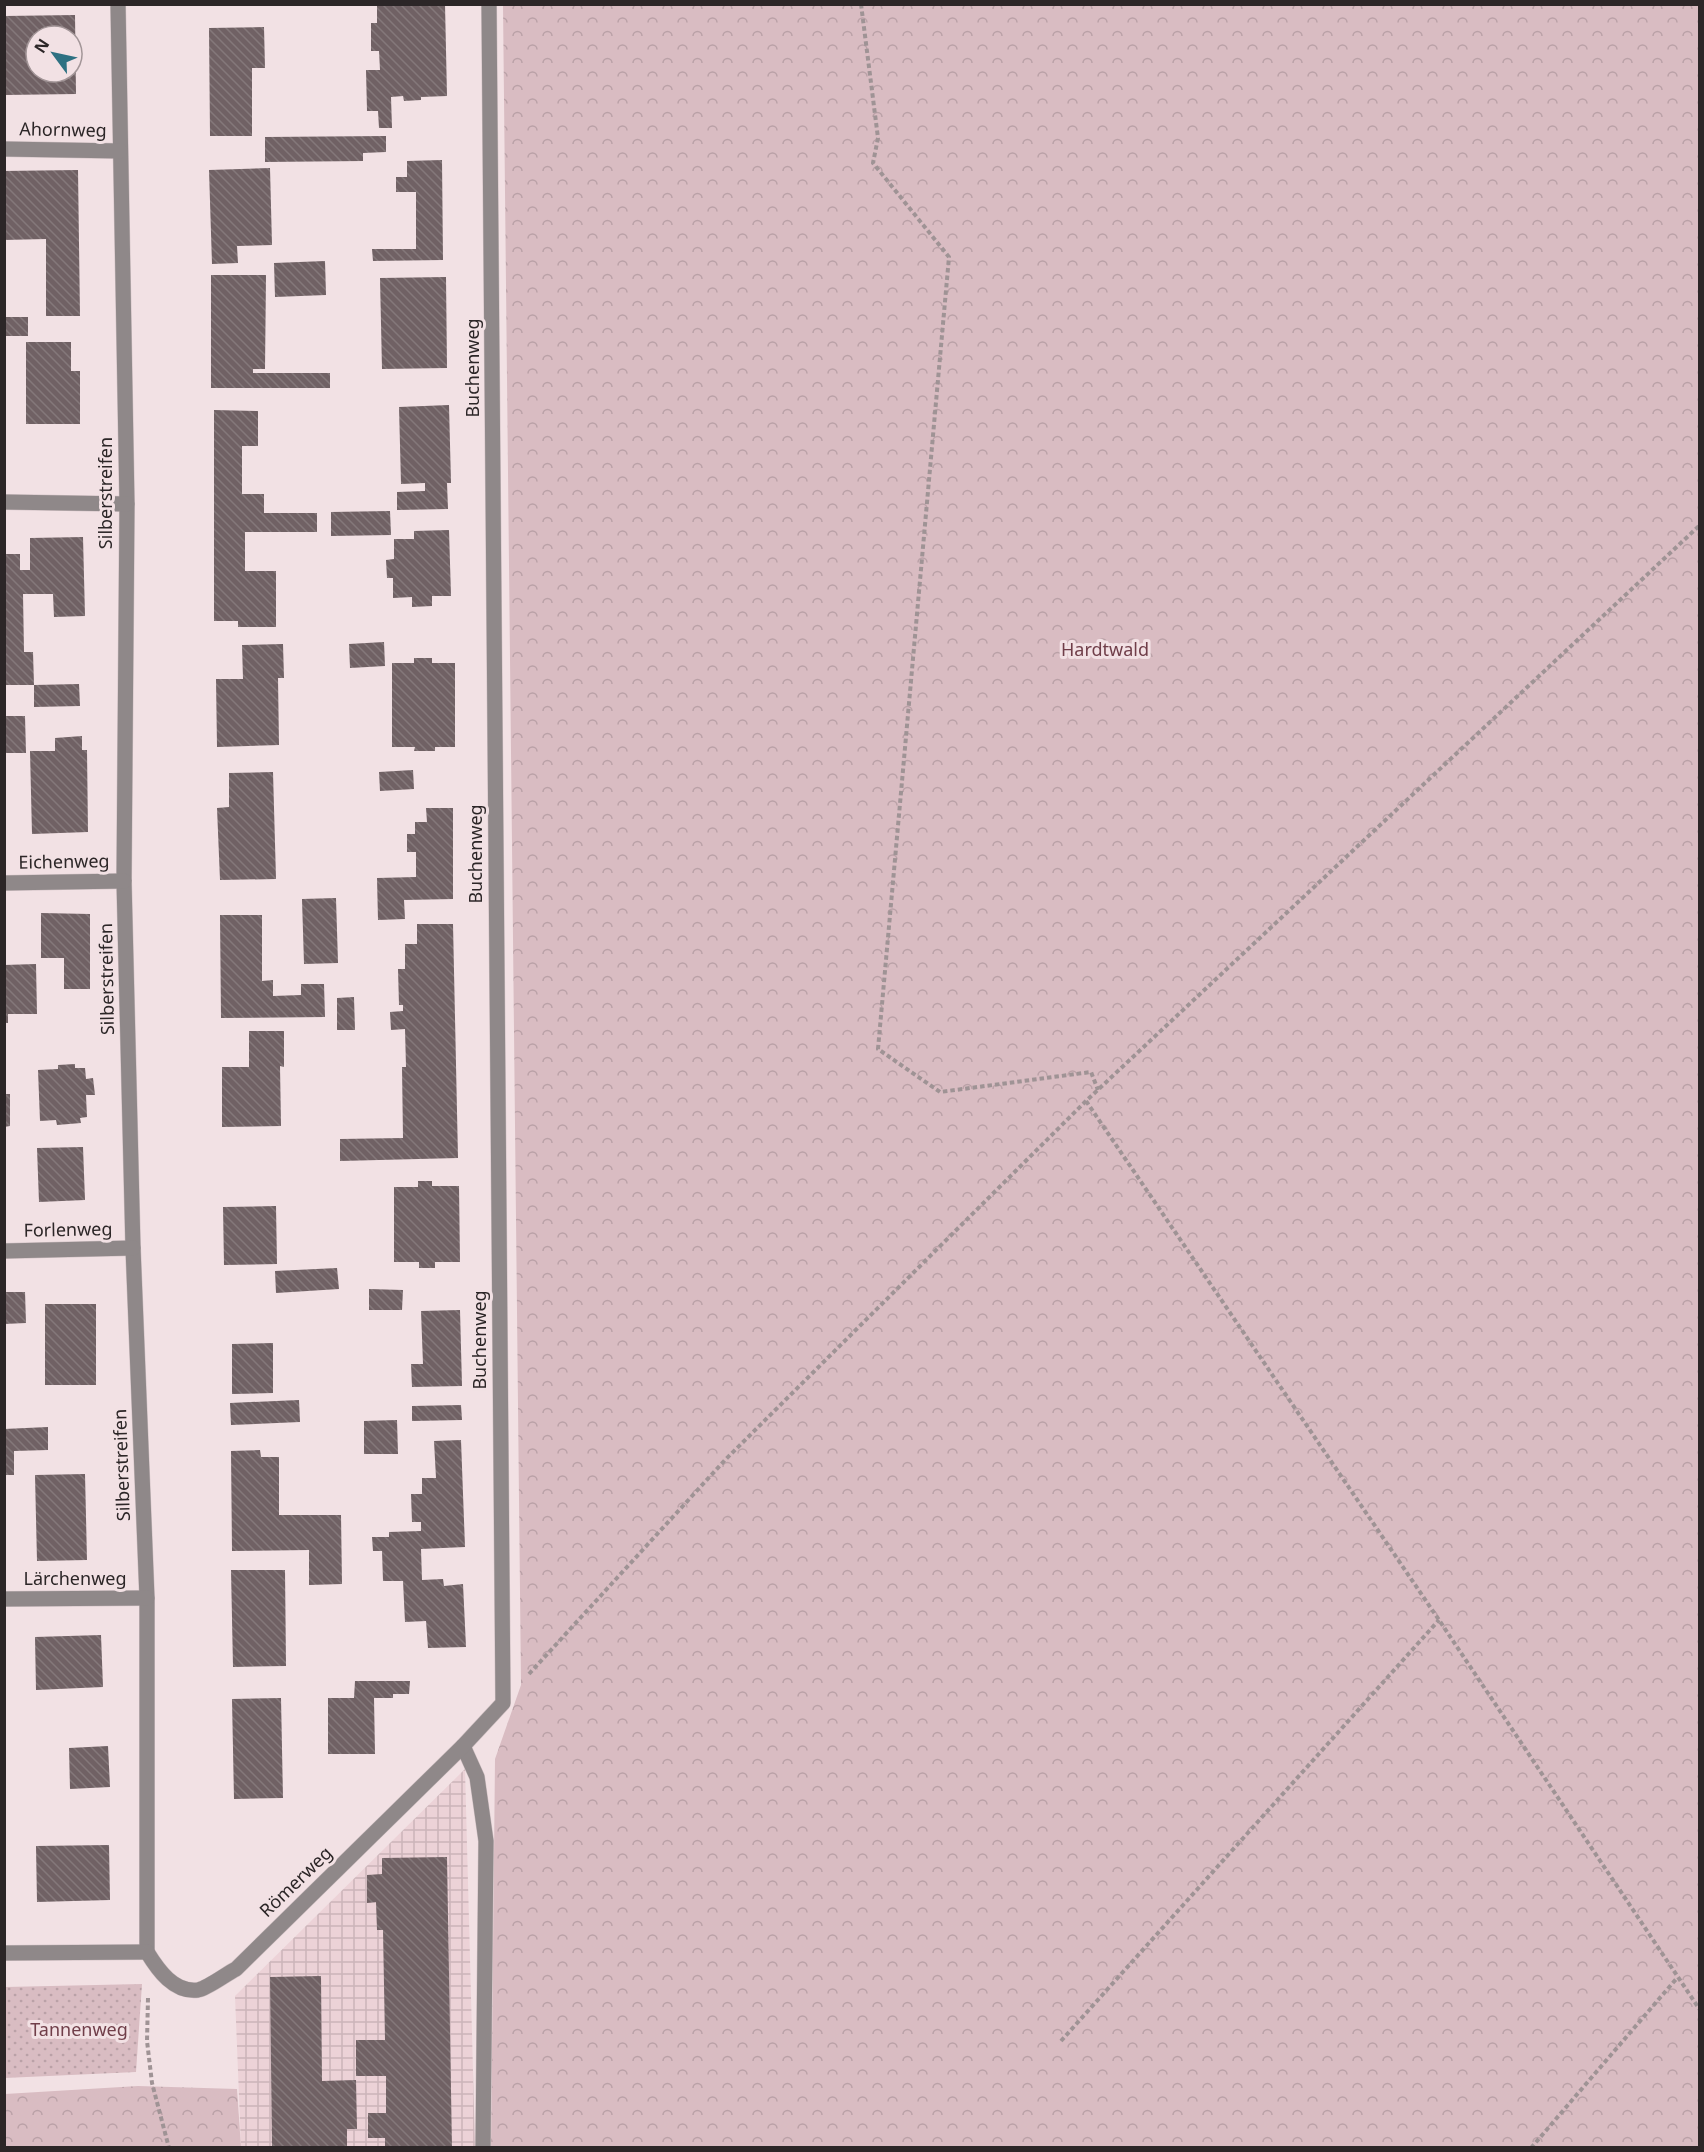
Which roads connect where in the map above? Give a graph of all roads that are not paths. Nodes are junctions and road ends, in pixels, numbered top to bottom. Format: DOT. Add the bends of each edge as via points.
graph roads {
  1 [pos="118,4"];
  2 [pos="489,4"];
  3 [pos="4,149"];
  4 [pos="120,151"];
  5 [pos="4,502"];
  6 [pos="127,504"];
  7 [pos="124,881"];
  8 [pos="4,883"];
  9 [pos="133,1248"];
  10 [pos="4,1251"];
  11 [pos="147,1598"];
  12 [pos="4,1599"];
  13 [pos="503,1703"];
  14 [pos="462,1746"];
  15 [pos="147,1952"];
  16 [pos="4,1953"];
  17 [pos="483,2148"];
  1 -- 4 [label="street, Silberstreifen"];
  2 -- 13 [label="street, Buchenweg"];
  3 -- 4 [label="street, Ahornweg"];
  4 -- 6 [label="street, Silberstreifen"];
  5 -- 6 [label="street"];
  6 -- 7 [label="street, Silberstreifen"];
  7 -- 8 [label="street, Eichenweg"];
  7 -- 9 [label="street, Silberstreifen"];
  9 -- 10 [label="street, Forlenweg"];
  9 -- 11 [label="street, Silberstreifen"];
  11 -- 12 [label="street, Lärchenweg"];
  11 -- 15 [label="street, Silberstreifen"];
  13 -- 14 [label="street, Römerweg"];
  14 -- 15 [label="street, Römerweg" via="236,1969 200,1990 184,1989 160,1973"];
  14 -- 17 [label="street" via="477,1777 486,1841"];
  15 -- 16 [label="street"];
}
